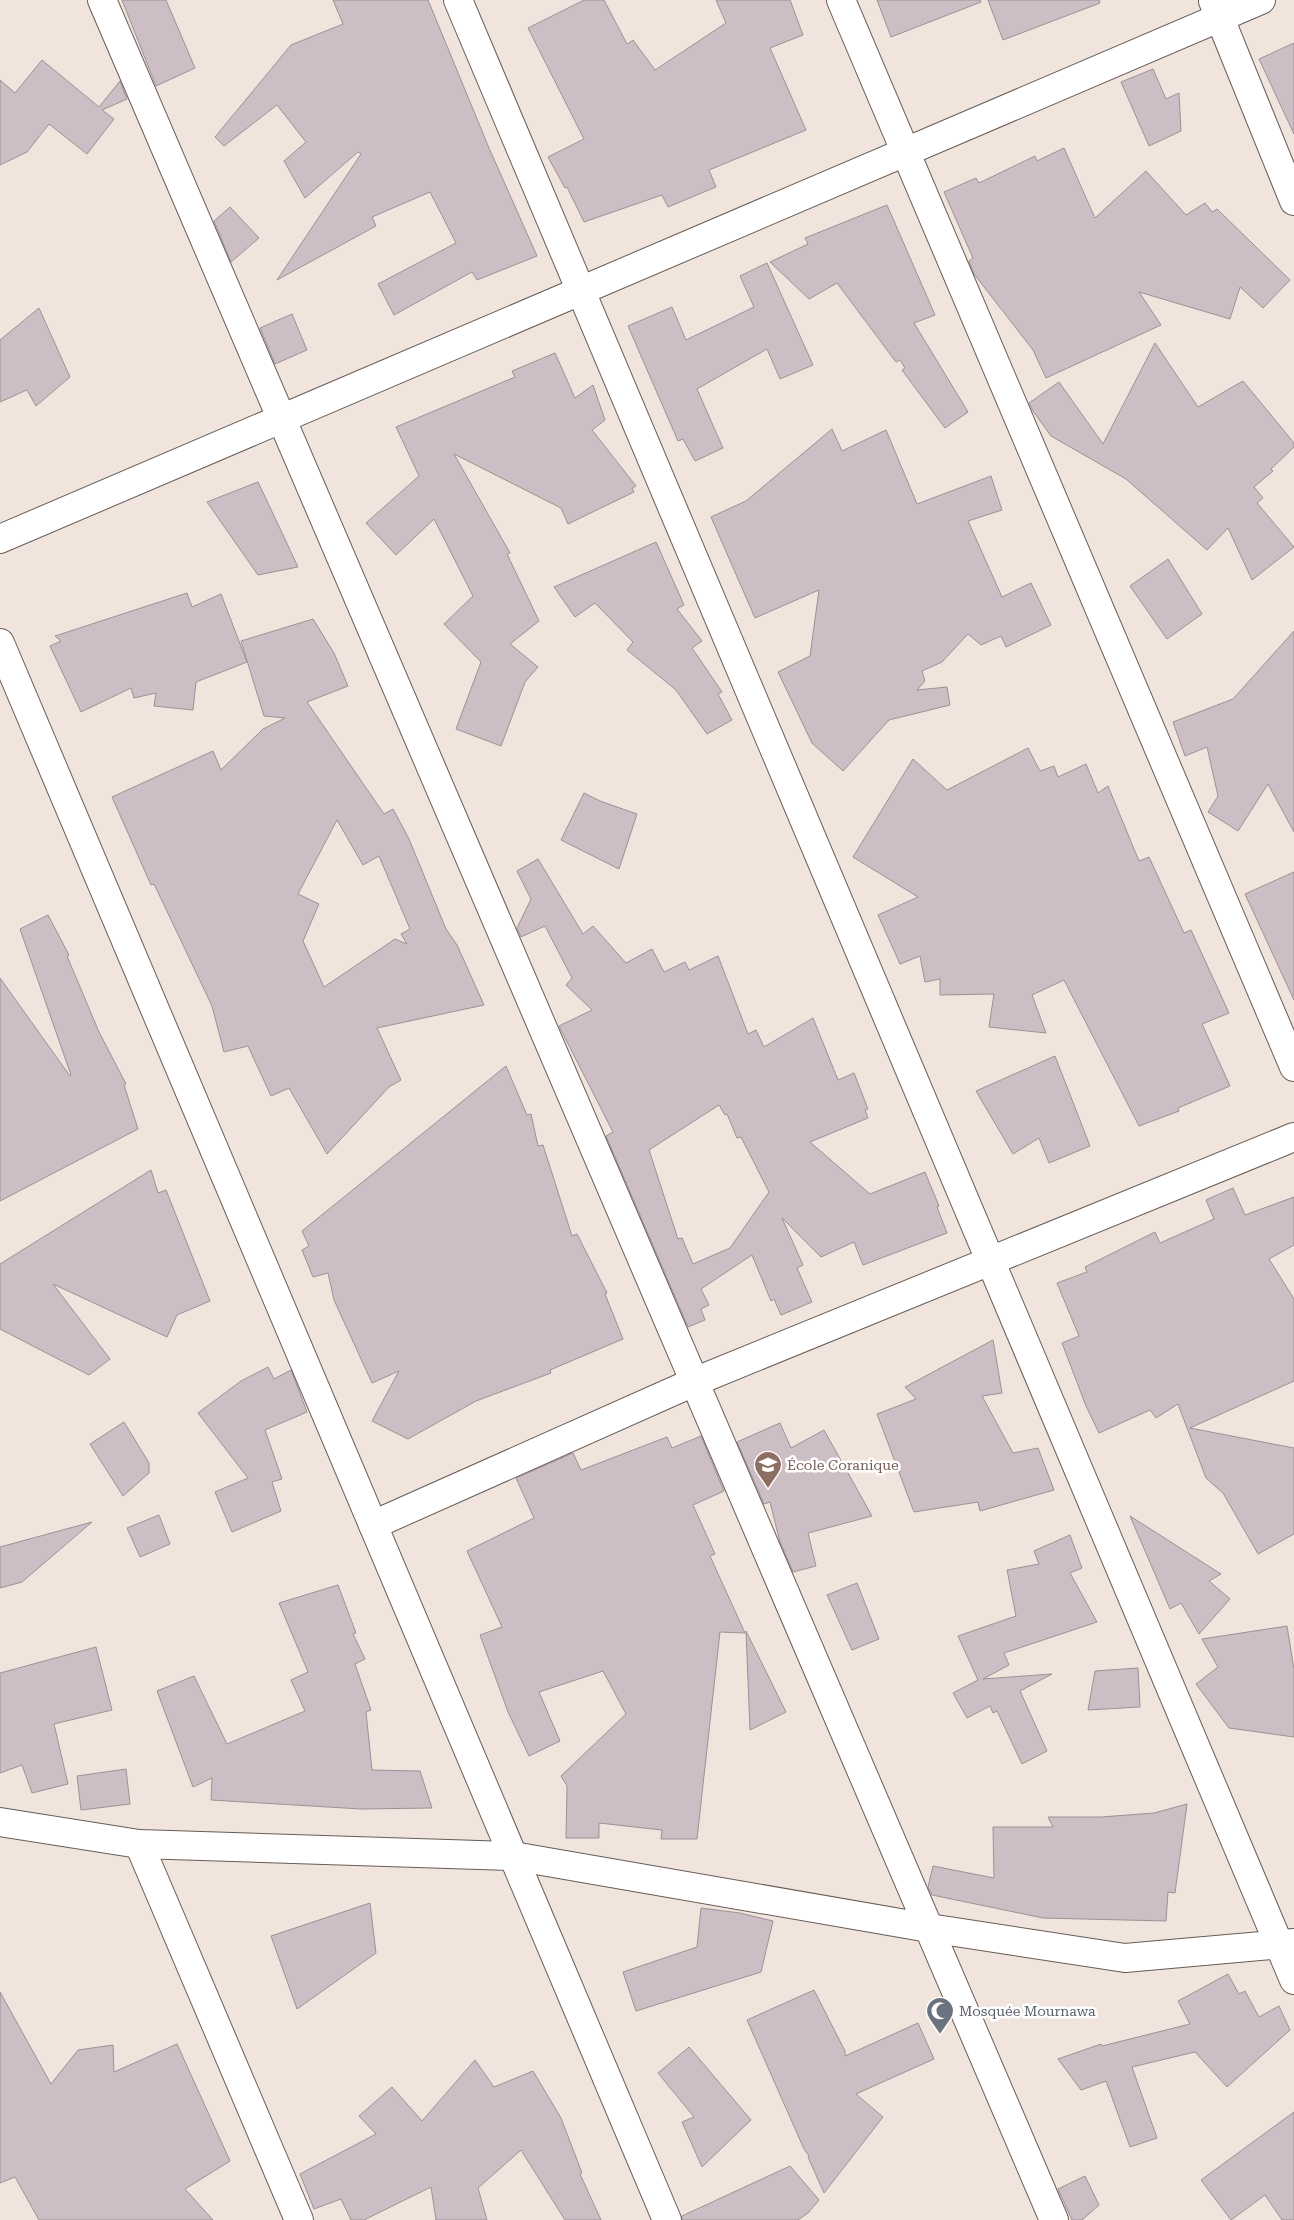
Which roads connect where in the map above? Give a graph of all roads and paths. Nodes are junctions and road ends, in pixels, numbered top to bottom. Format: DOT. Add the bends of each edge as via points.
graph roads {
  1 [pos="102,0"];
  2 [pos="458,0"];
  3 [pos="841,0"];
  4 [pos="1261,0"];
  5 [pos="1216,9"];
  6 [pos="906,152"];
  7 [pos="1294,201"];
  8 [pos="581,290"];
  9 [pos="281,418"];
  10 [pos="0,539"];
  11 [pos="0,643"];
  12 [pos="1294,1067"];
  13 [pos="1294,1137"];
  14 [pos="990,1261"];
  15 [pos="694,1382"];
  16 [pos="373,1525"];
  17 [pos="0,1822"];
  18 [pos="139,1844"];
  19 [pos="513,1856"];
  20 [pos="929,1928"];
  21 [pos="1287,1944"];
  22 [pos="1294,1980"];
  23 [pos="299,2220"];
  24 [pos="667,2220"];
  25 [pos="1054,2220"];
  1 -- 9 [label="street"];
  2 -- 8 [label="street"];
  3 -- 6 [label="street"];
  4 -- 5 [label="street"];
  5 -- 6 [label="street"];
  5 -- 7 [label="street"];
  6 -- 8 [label="street"];
  6 -- 12 [label="street"];
  8 -- 9 [label="street"];
  8 -- 14 [label="street"];
  9 -- 10 [label="street"];
  9 -- 15 [label="street"];
  11 -- 16 [label="street"];
  13 -- 14 [label="street"];
  14 -- 15 [label="street"];
  14 -- 21 [label="street"];
  15 -- 16 [label="street"];
  15 -- 20 [label="street"];
  16 -- 19 [label="street"];
  17 -- 18 [label="street"];
  18 -- 19 [label="street"];
  18 -- 23 [label="street"];
  19 -- 20 [label="street"];
  19 -- 24 [label="street"];
  20 -- 21 [label="street" via="1125,1958"];
  20 -- 25 [label="street"];
  21 -- 22 [label="street"];
}
